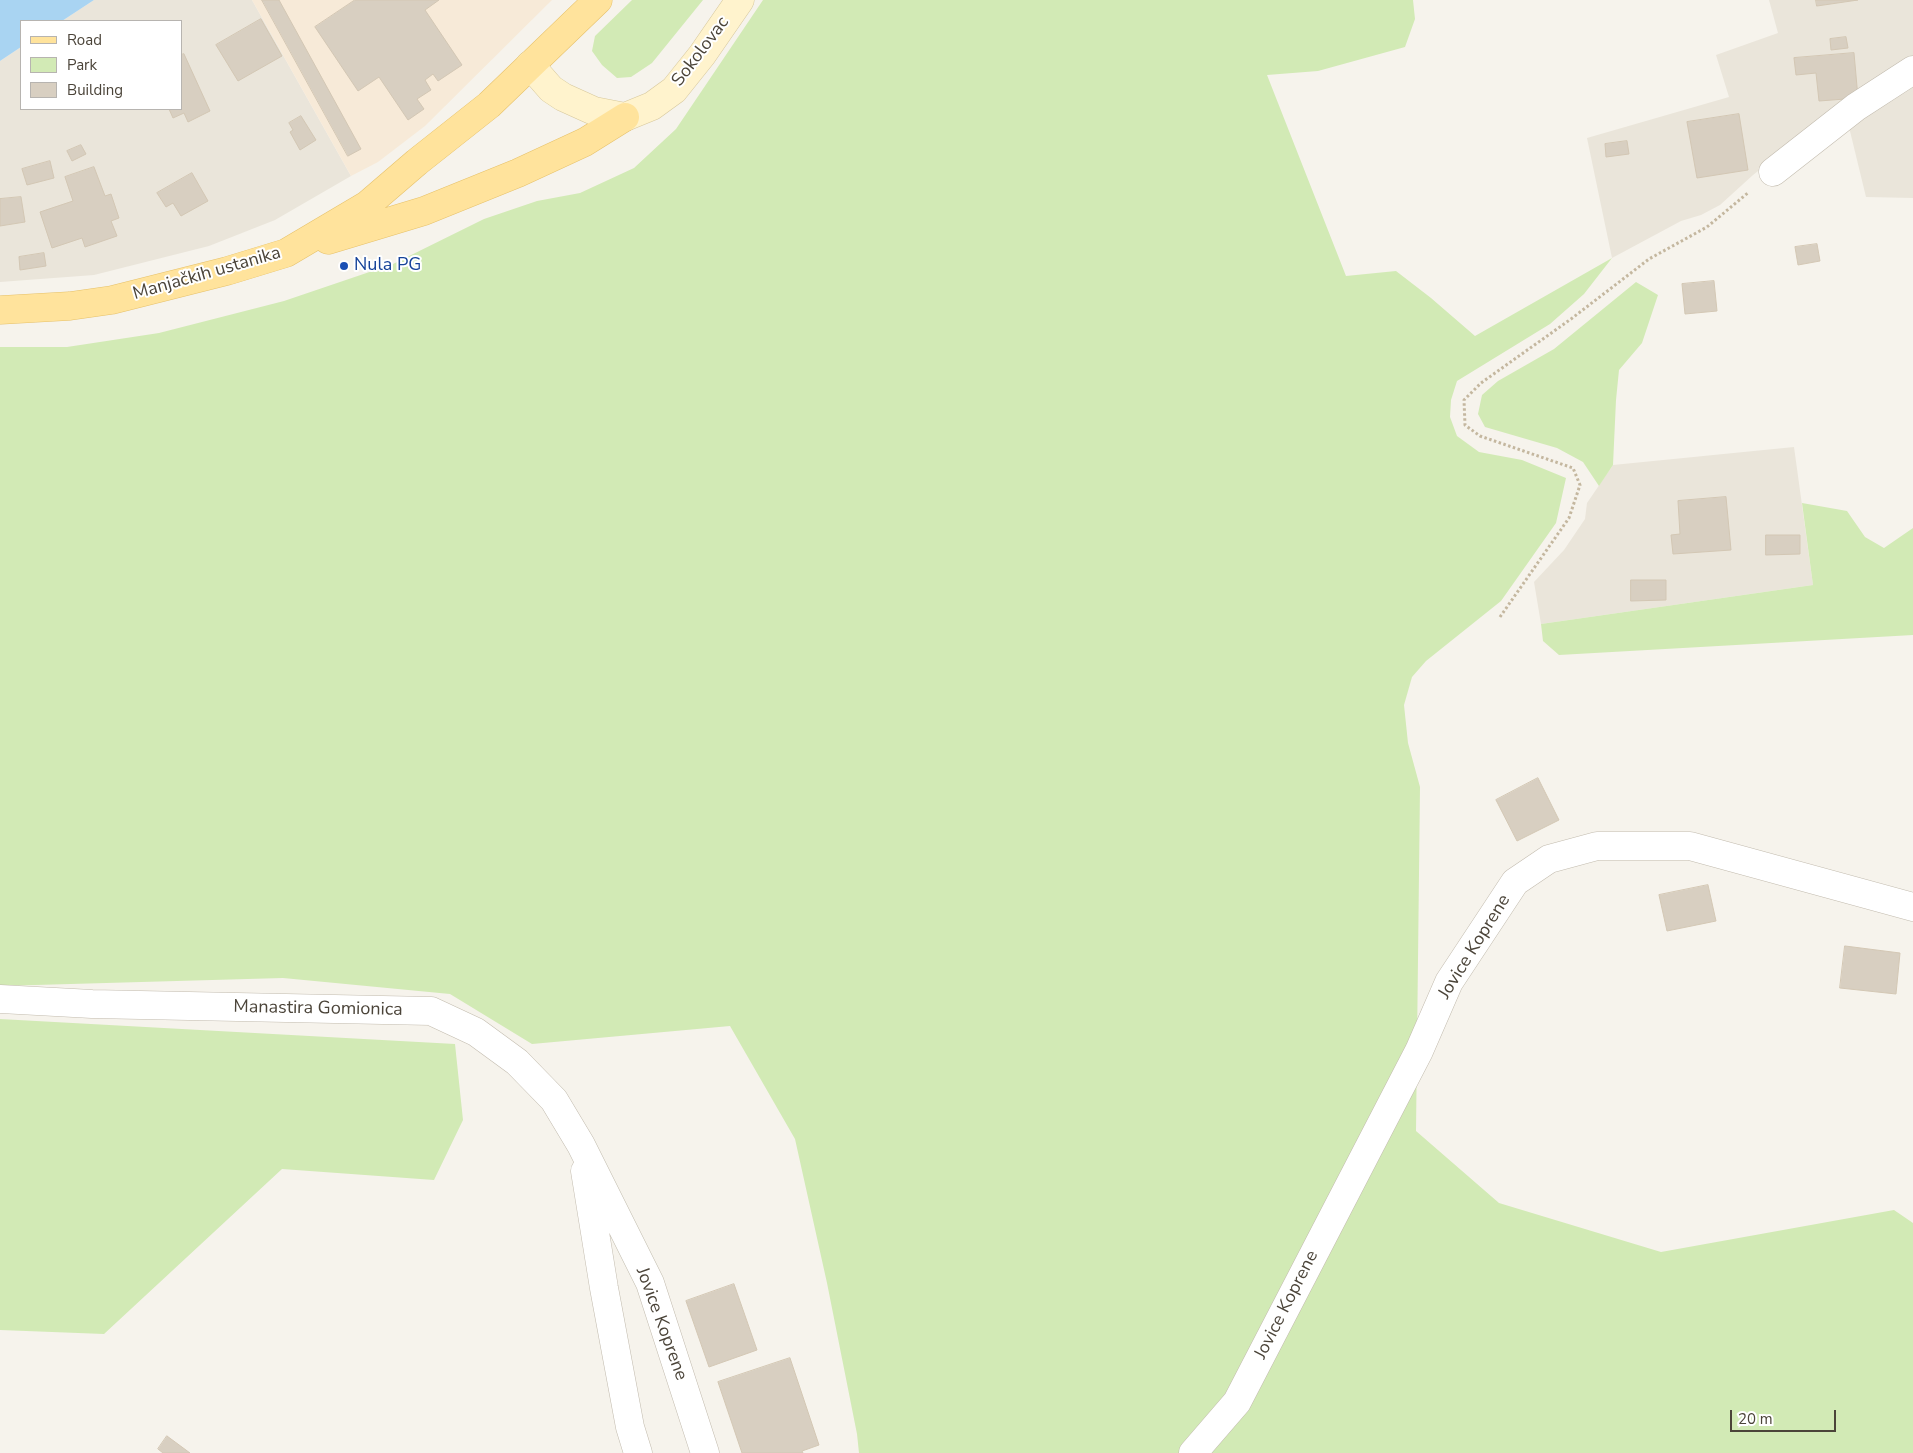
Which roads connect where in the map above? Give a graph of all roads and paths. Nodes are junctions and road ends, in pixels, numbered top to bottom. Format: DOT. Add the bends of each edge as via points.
graph roads {
  1 [pos="598,0"];
  2 [pos="740,0"];
  3 [pos="530,65"];
  4 [pos="1913,70"];
  5 [pos="625,117"];
  6 [pos="1773,172"];
  7 [pos="286,253"];
  8 [pos="0,310"];
  9 [pos="1500,617"];
  10 [pos="1913,907"];
  11 [pos="0,999"];
  12 [pos="581,1145"];
  13 [pos="638,1453"];
  14 [pos="705,1453"];
  15 [pos="1193,1453"];
  1 -- 3 [label="main road, Manjačkih ustanika"];
  2 -- 5 [label="main road, Sokolovac" via="674,90 652,106"];
  3 -- 5 [label="main road" via="551,89 563,97 594,111"];
  3 -- 7 [label="main road, Manjačkih ustanika" via="489,105 367,205"];
  4 -- 6 [label="street" via="1856,108"];
  5 -- 7 [label="main road" via="585,142 518,174 424,211"];
  6 -- 9 [label="path" via="1707,227 1649,259 1481,383 1464,400 1465,425 1480,436 1573,468 1580,485 1569,518"];
  7 -- 8 [label="main road, Manjačkih ustanika" via="218,274 112,300"];
  10 -- 15 [label="street, Jovice Koprene" via="1690,846 1597,846 1549,859 1515,882 1449,982 1419,1051 1237,1402"];
  11 -- 12 [label="street, Manastira Gomionica" via="431,1011 476,1032 517,1062 554,1100"];
  12 -- 13 [label="street" via="630,1427"];
  12 -- 14 [label="street, Jovice Koprene" via="650,1283"];
}
